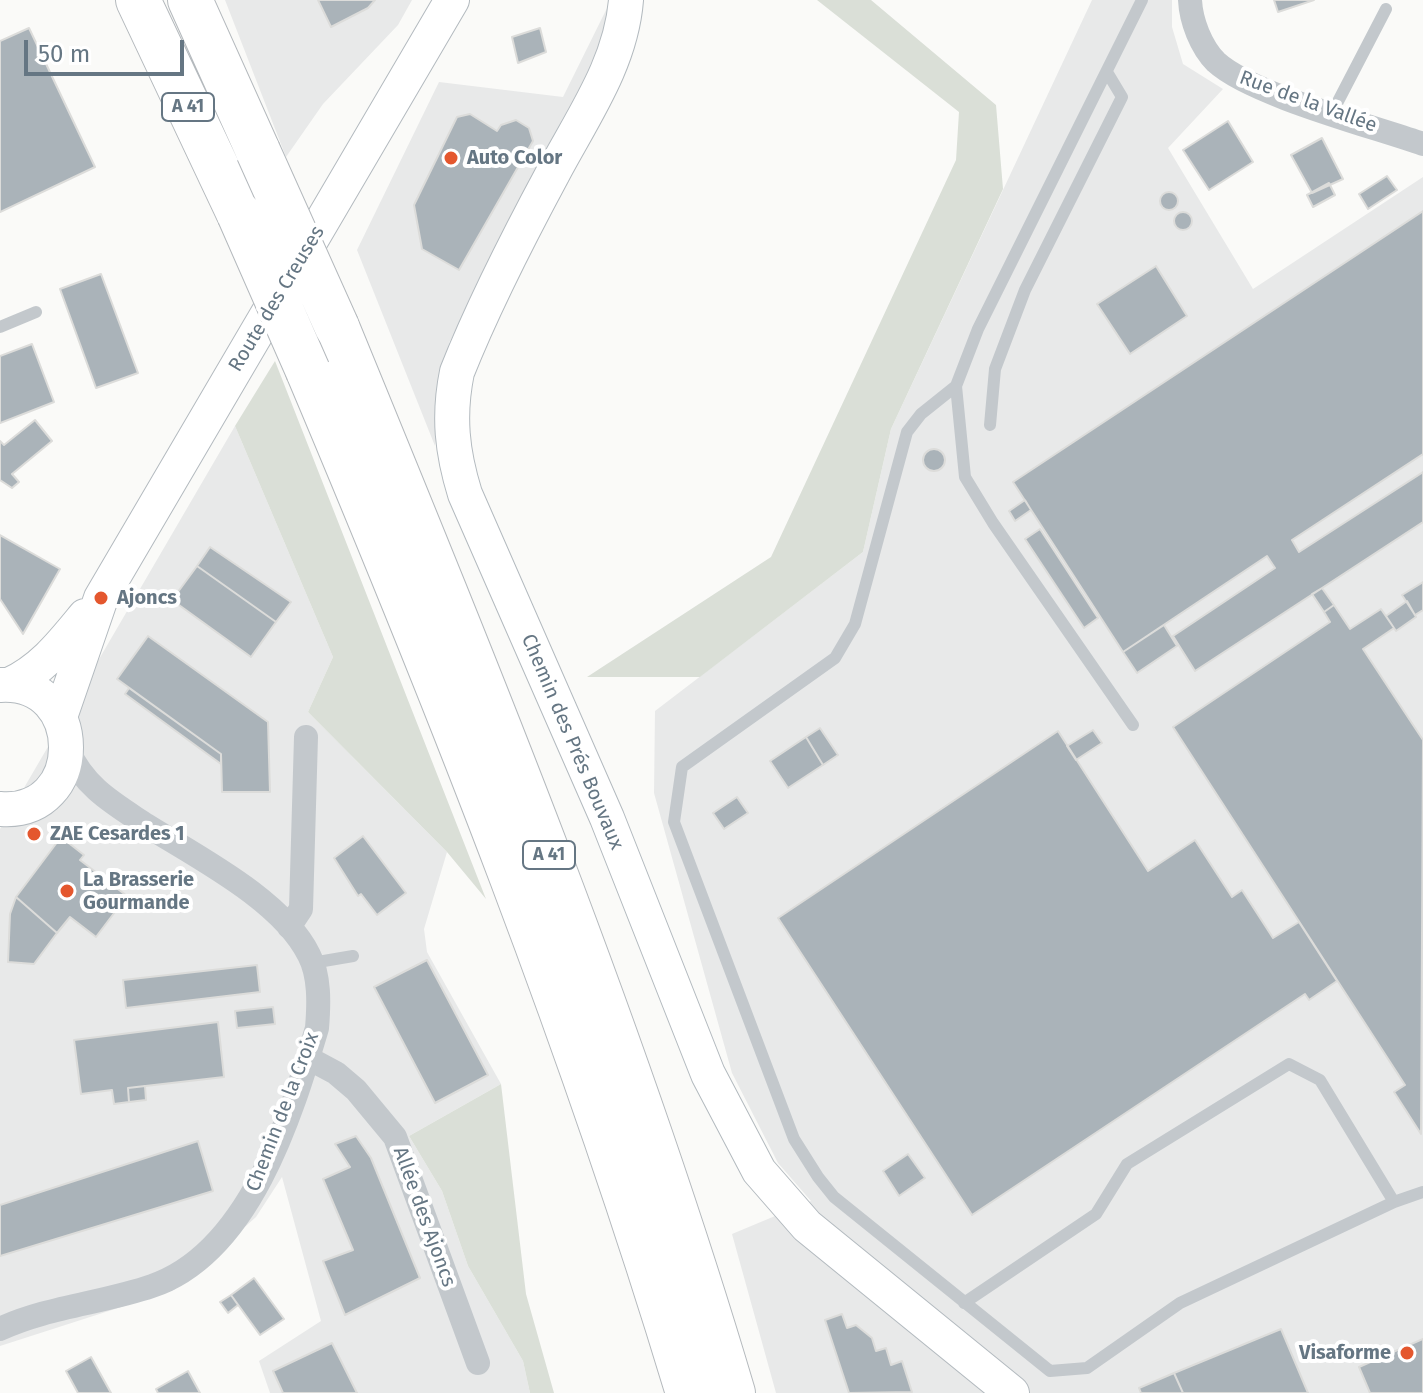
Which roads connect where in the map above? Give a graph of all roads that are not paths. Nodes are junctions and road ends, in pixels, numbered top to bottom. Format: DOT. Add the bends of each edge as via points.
graph roads {
  1 [pos="138,0"];
  2 [pos="190,0"];
  3 [pos="452,0"];
  4 [pos="626,0"];
  5 [pos="1142,0"];
  6 [pos="1190,0"];
  7 [pos="1386,9"];
  8 [pos="1107,72"];
  9 [pos="1332,113"];
  10 [pos="1423,144"];
  11 [pos="36,312"];
  12 [pos="0,327"];
  13 [pos="956,386"];
  14 [pos="990,425"];
  15 [pos="101,598"];
  16 [pos="4,685"];
  17 [pos="60,717"];
  18 [pos="1133,725"];
  19 [pos="306,737"];
  20 [pos="68,750"];
  21 [pos="98,795"];
  22 [pos="42,798"];
  23 [pos="3,813"];
  24 [pos="289,927"];
  25 [pos="353,956"];
  26 [pos="312,963"];
  27 [pos="308,1058"];
  28 [pos="1423,1192"];
  29 [pos="1394,1202"];
  30 [pos="964,1303"];
  31 [pos="0,1329"];
  32 [pos="478,1363"];
  33 [pos="688,1393"];
  34 [pos="733,1393"];
  35 [pos="1012,1393"];
  1 -- 33 [label="highway, A 41, bridge" via="308,371 477,784 602,1128"];
  2 -- 34 [label="highway, A 41, bridge" via="337,327 505,736 643,1113"];
  3 -- 15 [label="street, Route des Creuses"];
  4 -- 35 [label="street, Chemin des Prés Bouvaux" via="621,38 610,65 457,372 453,454 465,494 607,818 708,1074 759,1171 807,1226"];
  5 -- 8 [label="lane"];
  6 -- 9 [label="street, Rue de la Vallée" via="1205,48 1225,69"];
  7 -- 9 [label="lane"];
  8 -- 13 [label="lane" via="978,329"];
  8 -- 14 [label="lane" via="1122,97 1025,290 995,369"];
  9 -- 10 [label="street, Rue de la Vallée"];
  11 -- 12 [label="lane"];
  13 -- 18 [label="lane" via="965,477"];
  13 -- 30 [label="lane" via="907,432 855,624 835,658 682,767 674,822 794,1139 834,1197"];
  15 -- 16 [label="street, Route des Creuses" via="49,659 28,676"];
  15 -- 17 [label="street, Route des Creuses"];
  16 -- 17 [label="street" via="38,695"];
  17 -- 20 [label="street"];
  19 -- 24 [label="street" via="301,909"];
  20 -- 21 [label="street, Chemin de la Croix" via="76,770"];
  20 -- 22 [label="street" via="64,769"];
  21 -- 22 [label="street"];
  21 -- 24 [label="street, Chemin de la Croix" via="237,884"];
  22 -- 23 [label="street"];
  24 -- 26 [label="street, Chemin de la Croix"];
  25 -- 26 [label="lane"];
  26 -- 27 [label="street, Chemin de la Croix" via="318,1006"];
  27 -- 31 [label="street, Chemin de la Croix" via="254,1192 203,1255 155,1285"];
  27 -- 32 [label="street, Allée des Ajoncs" via="356,1090 395,1137"];
  28 -- 29 [label="lane"];
  29 -- 30 [label="lane" via="1180,1303 1087,1368 1050,1371"];
  29 -- 30 [label="lane" via="1320,1080 1289,1064 1127,1164 1096,1214"];
}
